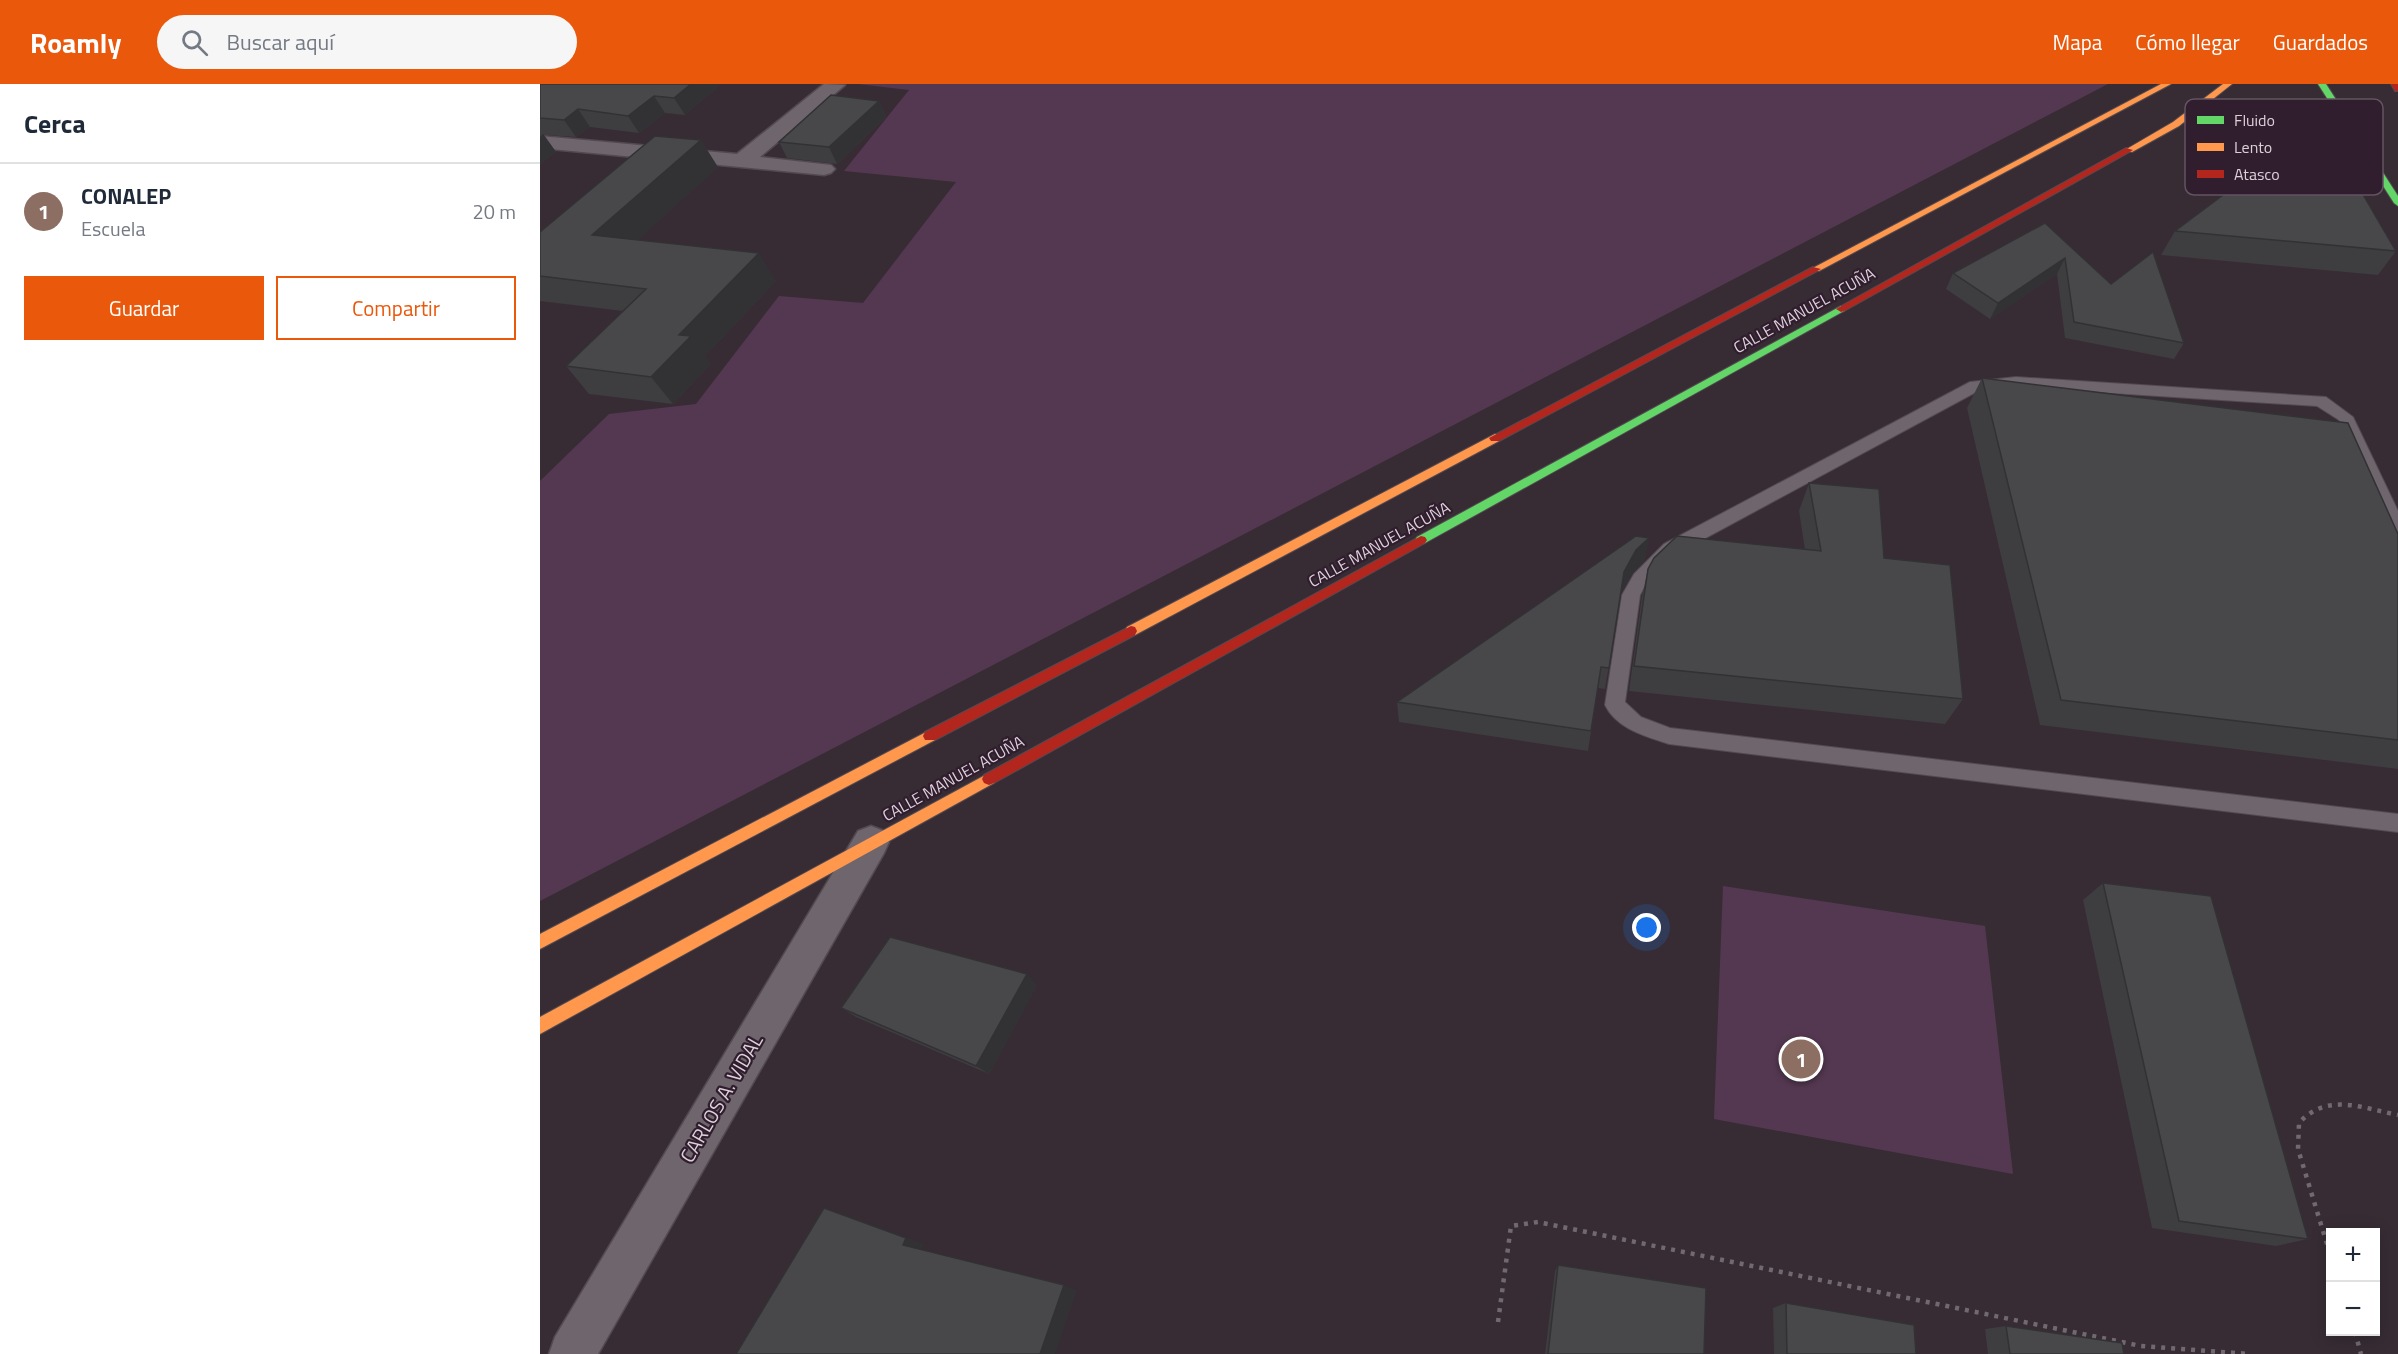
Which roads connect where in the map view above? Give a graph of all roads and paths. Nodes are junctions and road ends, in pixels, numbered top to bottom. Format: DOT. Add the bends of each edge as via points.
graph roads {
  1 [pos="2167,84"];
  2 [pos="2228,84"];
  3 [pos="2322,84"];
  4 [pos="2395,84"];
  5 [pos="835,85"];
  6 [pos="2398,89"];
  7 [pos="2208,99"];
  8 [pos="2332,99"];
  9 [pos="2185,117"];
  10 [pos="540,142"];
  11 [pos="742,161"];
  12 [pos="824,169"];
  13 [pos="2383,180"];
  14 [pos="2398,203"];
  15 [pos="2393,504"];
  16 [pos="2398,529"];
  17 [pos="2398,823"];
  18 [pos="871,842"];
  19 [pos="540,942"];
  20 [pos="540,1026"];
  21 [pos="2398,1115"];
  22 [pos="2326,1238"];
  23 [pos="1498,1322"];
  24 [pos="2356,1336"];
  25 [pos="572,1354"];
  26 [pos="2250,1354"];
  27 [pos="2361,1354"];
  1 -- 19 [label="main road, CALLE MANUEL ACUÑA"];
  2 -- 7 [label="main road, CALLE MANUEL ACUÑA"];
  3 -- 8 [label="main road"];
  4 -- 6 [label="main road"];
  5 -- 11 [label="street"];
  9 -- 18 [label="main road, CALLE MANUEL ACUÑA"];
  10 -- 11 [label="street"];
  11 -- 12 [label="street"];
  13 -- 14 [label="main road"];
  15 -- 16 [label="lane"];
  15 -- 17 [label="lane" via="2345,417 2321,401 2016,382 1975,386 1670,549 1640,579 1631,596 1616,705 1634,723 1669,736"];
  18 -- 20 [label="main road, CALLE MANUEL ACUÑA"];
  18 -- 25 [label="street, CARLOS A. VIDAL"];
  21 -- 22 [label="path" via="2338,1102 2310,1111 2299,1123 2298,1149"];
  23 -- 26 [label="path" via="1511,1226 1538,1222 2141,1346"];
  24 -- 27 [label="path"];
}
